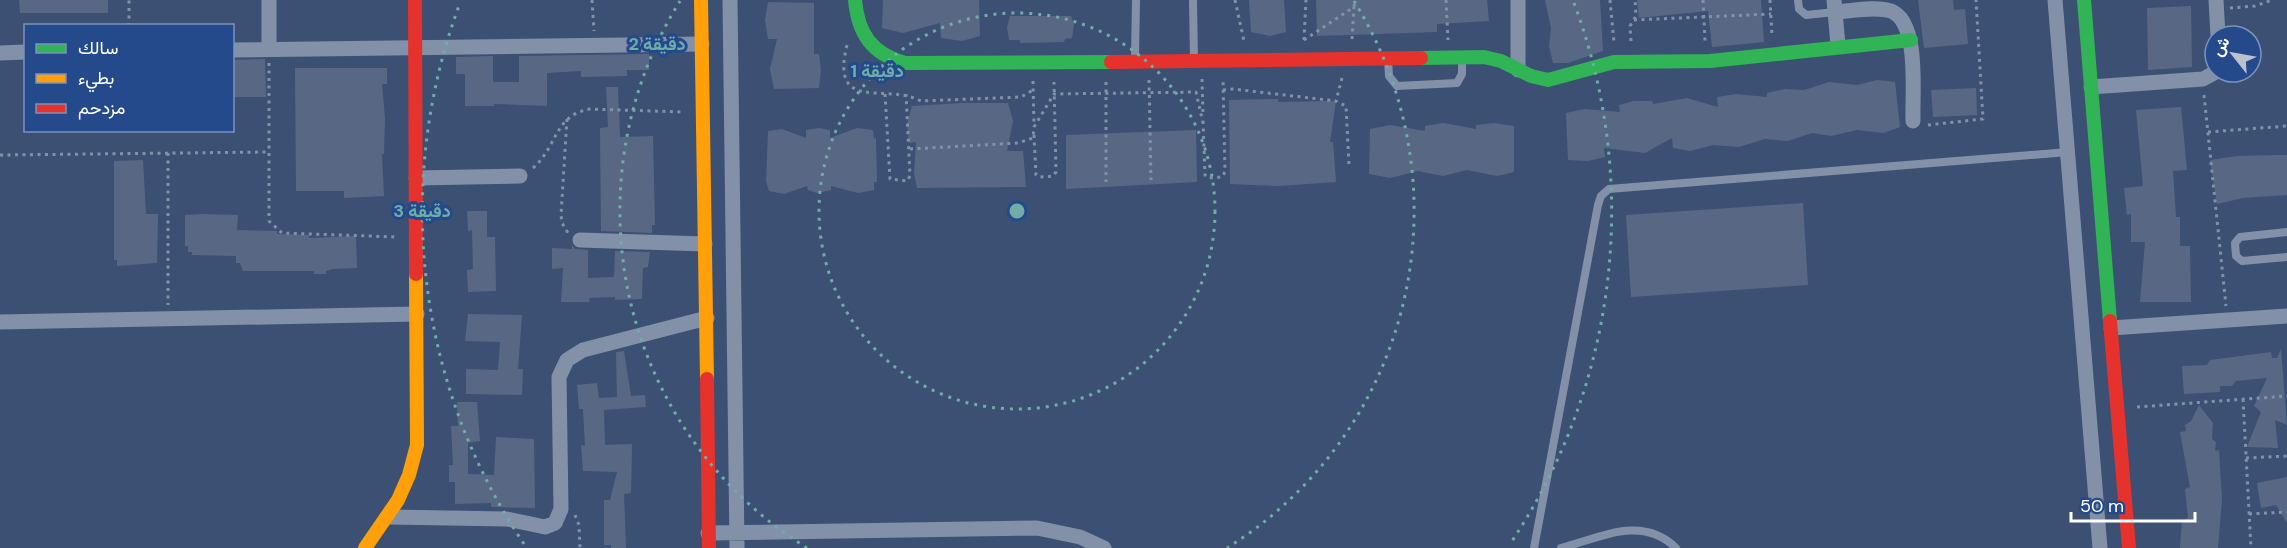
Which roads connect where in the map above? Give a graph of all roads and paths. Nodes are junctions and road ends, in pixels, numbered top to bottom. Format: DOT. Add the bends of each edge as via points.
graph roads {
  1 [pos="129,0"];
  2 [pos="269,0"];
  3 [pos="415,0"];
  4 [pos="592,0"];
  5 [pos="701,0"];
  6 [pos="730,0"];
  7 [pos="855,0"];
  8 [pos="1136,0"];
  9 [pos="1193,0"];
  10 [pos="1235,0"];
  11 [pos="1306,0"];
  12 [pos="1354,0"];
  13 [pos="1446,0"];
  14 [pos="1518,0"];
  15 [pos="1610,0"];
  16 [pos="1635,0"];
  17 [pos="1703,0"];
  18 [pos="1770,0"];
  19 [pos="1798,0"];
  20 [pos="1976,0"];
  21 [pos="2055,0"];
  22 [pos="2084,0"];
  23 [pos="2272,0"];
  24 [pos="2216,4"];
  25 [pos="1835,6"];
  26 [pos="1354,7"];
  27 [pos="1771,14"];
  28 [pos="1704,17"];
  29 [pos="1634,20"];
  30 [pos="129,24"];
  31 [pos="2217,24"];
  32 [pos="1294,40"];
  33 [pos="1304,40"];
  34 [pos="1911,40"];
  35 [pos="1252,41"];
  36 [pos="702,44"];
  37 [pos="594,45"];
  38 [pos="1838,45"];
  39 [pos="415,47"];
  40 [pos="269,49"];
  41 [pos="234,50"];
  42 [pos="24,52"];
  43 [pos="0,53"];
  44 [pos="1772,56"];
  45 [pos="1388,58"];
  46 [pos="1455,58"];
  47 [pos="1349,59"];
  48 [pos="1198,60"];
  49 [pos="1223,60"];
  50 [pos="1142,61"];
  51 [pos="1707,61"];
  52 [pos="1104,62"];
  53 [pos="1616,62"];
  54 [pos="1033,63"];
  55 [pos="1054,63"];
  56 [pos="1634,63"];
  57 [pos="1518,70"];
  58 [pos="2203,76"];
  59 [pos="2210,84"];
  60 [pos="2091,87"];
  61 [pos="1223,90"];
  62 [pos="1149,91"];
  63 [pos="1107,92"];
  64 [pos="885,94"];
  65 [pos="906,94"];
  66 [pos="1054,94"];
  67 [pos="1336,101"];
  68 [pos="703,112"];
  69 [pos="567,117"];
  70 [pos="1913,121"];
  71 [pos="1203,123"];
  72 [pos="2287,126"];
  73 [pos="1034,127"];
  74 [pos="2208,132"];
  75 [pos="910,149"];
  76 [pos="269,152"];
  77 [pos="2068,152"];
  78 [pos="168,153"];
  79 [pos="0,155"];
  80 [pos="1349,165"];
  81 [pos="520,176"];
  82 [pos="416,178"];
  83 [pos="1151,180"];
  84 [pos="1106,182"];
  85 [pos="2287,232"];
  86 [pos="416,238"];
  87 [pos="580,240"];
  88 [pos="705,244"];
  89 [pos="2287,257"];
  90 [pos="417,314"];
  91 [pos="2287,316"];
  92 [pos="707,318"];
  93 [pos="168,319"];
  94 [pos="2227,320"];
  95 [pos="0,322"];
  96 [pos="2111,328"];
  97 [pos="2287,396"];
  98 [pos="2243,399"];
  99 [pos="2117,408"];
  100 [pos="2287,456"];
  101 [pos="2246,458"];
  102 [pos="561,509"];
  103 [pos="2287,512"];
  104 [pos="2249,514"];
  105 [pos="389,518"];
  106 [pos="736,532"];
  107 [pos="709,540"];
  108 [pos="365,548"];
  109 [pos="580,548"];
  110 [pos="736,548"];
  111 [pos="1104,548"];
  112 [pos="1534,548"];
  113 [pos="1561,548"];
  114 [pos="1676,548"];
  115 [pos="2100,548"];
  116 [pos="2129,548"];
  117 [pos="2251,548"];
  1 -- 30 [label="path"];
  2 -- 40 [label="street"];
  3 -- 39 [label="street"];
  4 -- 37 [label="path"];
  5 -- 36 [label="street"];
  6 -- 106 [label="street"];
  7 -- 54 [label="street" via="862,35 877,53 897,63"];
  8 -- 50 [label="lane"];
  9 -- 48 [label="lane"];
  10 -- 35 [label="path" via="1242,41"];
  11 -- 33 [label="path"];
  12 -- 26 [label="path"];
  13 -- 46 [label="path"];
  14 -- 57 [label="street"];
  15 -- 53 [label="path"];
  16 -- 29 [label="path"];
  17 -- 28 [label="path"];
  18 -- 27 [label="path"];
  19 -- 25 [label="lane" via="1799,9 1806,15"];
  20 -- 70 [label="path" via="1983,119 1920,125"];
  21 -- 77 [label="street"];
  22 -- 60 [label="street"];
  23 -- 24 [label="path" via="2255,6"];
  24 -- 31 [label="street"];
  25 -- 34 [label="street" via="1893,12 1904,22"];
  25 -- 38 [label="street"];
  26 -- 33 [label="path"];
  26 -- 47 [label="path"];
  27 -- 28 [label="path"];
  27 -- 44 [label="path"];
  28 -- 29 [label="path"];
  28 -- 51 [label="path"];
  29 -- 56 [label="path" via="1630,26"];
  32 -- 33 [label="path"];
  34 -- 38 [label="street"];
  34 -- 70 [label="street"];
  36 -- 37 [label="street"];
  36 -- 68 [label="street"];
  37 -- 39 [label="street"];
  38 -- 44 [label="street"];
  39 -- 40 [label="street"];
  39 -- 82 [label="street"];
  40 -- 41 [label="street"];
  40 -- 76 [label="path"];
  42 -- 43 [label="street"];
  44 -- 51 [label="street"];
  45 -- 46 [label="street"];
  45 -- 46 [label="lane" via="1389,76 1397,86 1457,83 1462,75"];
  45 -- 47 [label="street"];
  46 -- 57 [label="street" via="1496,58"];
  47 -- 49 [label="street"];
  47 -- 67 [label="path"];
  48 -- 49 [label="street"];
  48 -- 50 [label="street"];
  48 -- 71 [label="path"];
  49 -- 61 [label="path"];
  50 -- 52 [label="street"];
  50 -- 62 [label="path"];
  51 -- 56 [label="street"];
  52 -- 55 [label="street"];
  52 -- 63 [label="path"];
  53 -- 56 [label="street"];
  53 -- 57 [label="street" via="1549,80"];
  54 -- 55 [label="street"];
  54 -- 73 [label="path"];
  55 -- 66 [label="path"];
  58 -- 60 [label="street"];
  59 -- 74 [label="path"];
  60 -- 96 [label="street"];
  61 -- 67 [label="path"];
  61 -- 71 [label="path" via="1222,177 1205,175"];
  62 -- 63 [label="path"];
  62 -- 71 [label="path" via="1196,93"];
  62 -- 83 [label="path"];
  63 -- 66 [label="path"];
  63 -- 84 [label="path"];
  64 -- 75 [label="path" via="891,181 909,179"];
  65 -- 75 [label="path"];
  66 -- 73 [label="path"];
  66 -- 73 [label="path" via="1053,176 1036,175"];
  67 -- 80 [label="path" via="1346,106"];
  68 -- 69 [label="path" via="590,109"];
  68 -- 88 [label="street"];
  69 -- 81 [label="path" via="541,161"];
  69 -- 87 [label="path" via="562,223 572,237"];
  72 -- 74 [label="path"];
  73 -- 75 [label="path" via="1033,138 1018,143"];
  74 -- 94 [label="path"];
  76 -- 78 [label="path"];
  76 -- 86 [label="path" via="270,221 282,233"];
  77 -- 112 [label="lane" via="1609,189 1598,205"];
  77 -- 115 [label="street"];
  78 -- 79 [label="path"];
  78 -- 93 [label="path"];
  81 -- 82 [label="street"];
  82 -- 86 [label="street"];
  85 -- 89 [label="lane" via="2240,237 2235,243 2236,256 2242,261"];
  86 -- 90 [label="street"];
  87 -- 88 [label="street"];
  88 -- 92 [label="street"];
  90 -- 93 [label="street"];
  90 -- 105 [label="street" via="417,446 403,495"];
  91 -- 94 [label="street"];
  92 -- 102 [label="street" via="583,350 567,360 559,377"];
  92 -- 107 [label="street"];
  93 -- 95 [label="street"];
  94 -- 96 [label="street"];
  96 -- 99 [label="street"];
  97 -- 98 [label="path"];
  98 -- 99 [label="path"];
  98 -- 101 [label="path"];
  99 -- 116 [label="street"];
  100 -- 101 [label="path"];
  101 -- 104 [label="path"];
  102 -- 105 [label="street" via="558,519 545,527 507,519"];
  102 -- 109 [label="path" via="578,519"];
  103 -- 104 [label="path"];
  104 -- 117 [label="path"];
  105 -- 108 [label="street"];
  106 -- 107 [label="street"];
  106 -- 110 [label="street"];
  106 -- 111 [label="street" via="1037,528 1080,537"];
  113 -- 114 [label="lane" via="1640,529 1660,535"];
}
